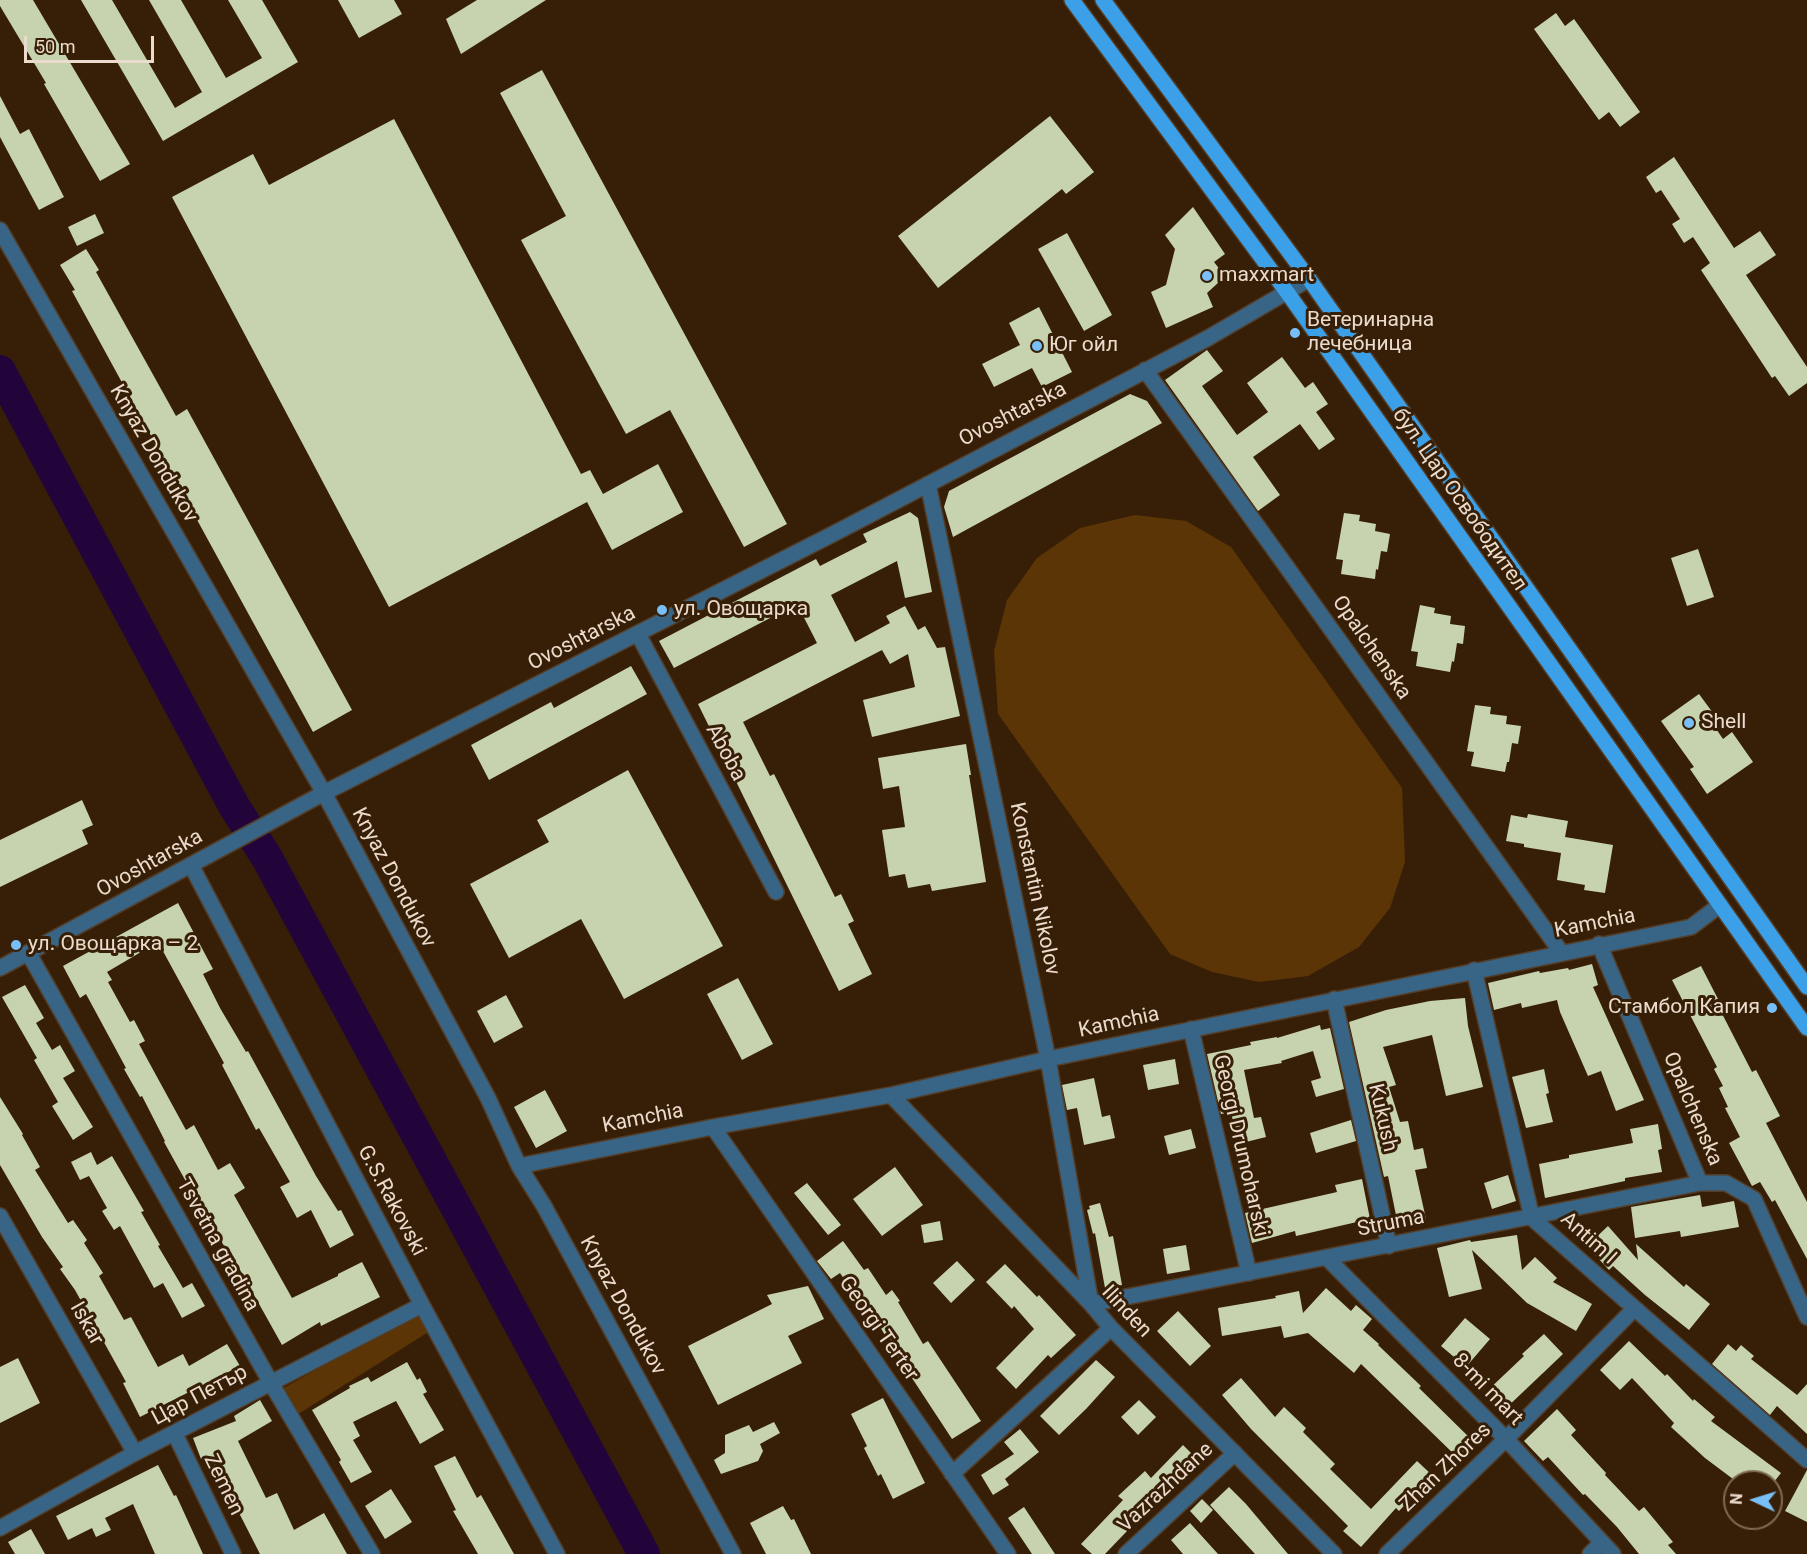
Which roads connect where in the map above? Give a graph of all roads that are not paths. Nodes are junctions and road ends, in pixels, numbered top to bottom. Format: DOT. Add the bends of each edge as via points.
graph roads {
  1 [pos="1072,0"];
  2 [pos="1102,0"];
  3 [pos="0,230"];
  4 [pos="1309,279"];
  5 [pos="1287,292"];
  6 [pos="1145,370"];
  7 [pos="928,484"];
  8 [pos="638,634"];
  9 [pos="324,793"];
  10 [pos="191,865"];
  11 [pos="776,892"];
  12 [pos="1720,905"];
  13 [pos="1599,944"];
  14 [pos="1561,952"];
  15 [pos="29,954"];
  16 [pos="0,968"];
  17 [pos="1474,970"];
  18 [pos="1807,987"];
  19 [pos="1334,999"];
  20 [pos="1807,1028"];
  21 [pos="1191,1029"];
  22 [pos="1048,1059"];
  23 [pos="891,1095"];
  24 [pos="713,1126"];
  25 [pos="519,1166"];
  26 [pos="1700,1183"];
  27 [pos="0,1216"];
  28 [pos="1532,1218"];
  29 [pos="1389,1246"];
  30 [pos="1327,1258"];
  31 [pos="1249,1273"];
  32 [pos="1091,1304"];
  33 [pos="422,1305"];
  34 [pos="1634,1309"];
  35 [pos="1807,1317"];
  36 [pos="1111,1328"];
  37 [pos="271,1383"];
  38 [pos="175,1434"];
  39 [pos="1506,1439"];
  40 [pos="135,1453"];
  41 [pos="1235,1453"];
  42 [pos="1807,1460"];
  43 [pos="952,1474"];
  44 [pos="0,1528"];
  45 [pos="1602,1542"];
  46 [pos="233,1554"];
  47 [pos="372,1554"];
  48 [pos="557,1554"];
  49 [pos="733,1554"];
  50 [pos="1008,1554"];
  51 [pos="1126,1554"];
  52 [pos="1334,1554"];
  53 [pos="1387,1554"];
  54 [pos="1590,1554"];
  55 [pos="1613,1554"];
  1 -- 5 [label="main road, бул. Цар Освободител"];
  2 -- 4 [label="main road, бул. Цар Освободител"];
  3 -- 9 [label="street, Knyaz Dondukov"];
  4 -- 5 [label="street, Ovoshtarska"];
  4 -- 18 [label="main road, бул. Цар Освободител"];
  5 -- 6 [label="street, Ovoshtarska"];
  5 -- 12 [label="main road, бул. Цар Освободител"];
  6 -- 7 [label="street, Ovoshtarska"];
  6 -- 14 [label="street, Opalchenska"];
  7 -- 8 [label="street, Ovoshtarska"];
  7 -- 22 [label="street, Konstantin Nikolov"];
  8 -- 9 [label="street, Ovoshtarska"];
  8 -- 11 [label="street, Aboba"];
  9 -- 10 [label="street, Ovoshtarska"];
  9 -- 25 [label="street, Knyaz Dondukov" via="488,1098"];
  10 -- 15 [label="street, Ovoshtarska"];
  10 -- 33 [label="street, G.S.Rakovski"];
  12 -- 13 [label="street, Kamchia" via="1691,927"];
  12 -- 20 [label="main road, бул. Цар Освободител"];
  13 -- 14 [label="street, Kamchia"];
  13 -- 26 [label="street, Opalchenska"];
  14 -- 17 [label="street, Kamchia"];
  15 -- 16 [label="street, Ovoshtarska"];
  15 -- 37 [label="street, Tsvetna gradina"];
  17 -- 19 [label="street, Kamchia"];
  17 -- 28 [label="street, Antim I"];
  19 -- 21 [label="street, Kamchia"];
  19 -- 29 [label="street, Kukush"];
  21 -- 22 [label="street, Kamchia"];
  21 -- 31 [label="street, Georgi Drumoharski"];
  22 -- 23 [label="street, Kamchia"];
  22 -- 32 [label="street, Konstantin Nikolov"];
  23 -- 24 [label="street, Kamchia"];
  23 -- 32 [label="street, Ilinden"];
  24 -- 25 [label="street, Kamchia"];
  24 -- 43 [label="street, Georgi Terter"];
  25 -- 49 [label="street, Knyaz Dondukov"];
  26 -- 28 [label="street, Struma"];
  26 -- 35 [label="street, Opalchenska" via="1726,1183 1754,1199"];
  27 -- 40 [label="street, Iskar"];
  28 -- 29 [label="street, Struma"];
  28 -- 34 [label="street, Antim I"];
  29 -- 30 [label="street, Struma"];
  30 -- 31 [label="street, Struma"];
  30 -- 39 [label="street, 8-mi mart"];
  31 -- 32 [label="street, Struma"];
  32 -- 36 [label="street, Ilinden"];
  33 -- 37 [label="street, Цар Петър"];
  33 -- 48 [label="street, G.S.Rakovski"];
  34 -- 39 [label="street, Zhan Zhores"];
  34 -- 42 [label="street, Antim I"];
  36 -- 41 [label="street, Ilinden"];
  36 -- 43 [label="street"];
  37 -- 38 [label="street, Цар Петър"];
  37 -- 47 [label="street, Tsvetna gradina"];
  38 -- 40 [label="street, Цар Петър"];
  38 -- 46 [label="street, Zemen"];
  39 -- 45 [label="street, 8-mi mart"];
  39 -- 53 [label="street, Zhan Zhores"];
  40 -- 44 [label="street, Цар Петър"];
  41 -- 51 [label="street, Vazrazhdane"];
  41 -- 52 [label="street, Ilinden"];
  43 -- 50 [label="street, Georgi Terter"];
  45 -- 54 [label="street"];
  45 -- 55 [label="street, 8-mi mart"];
}
